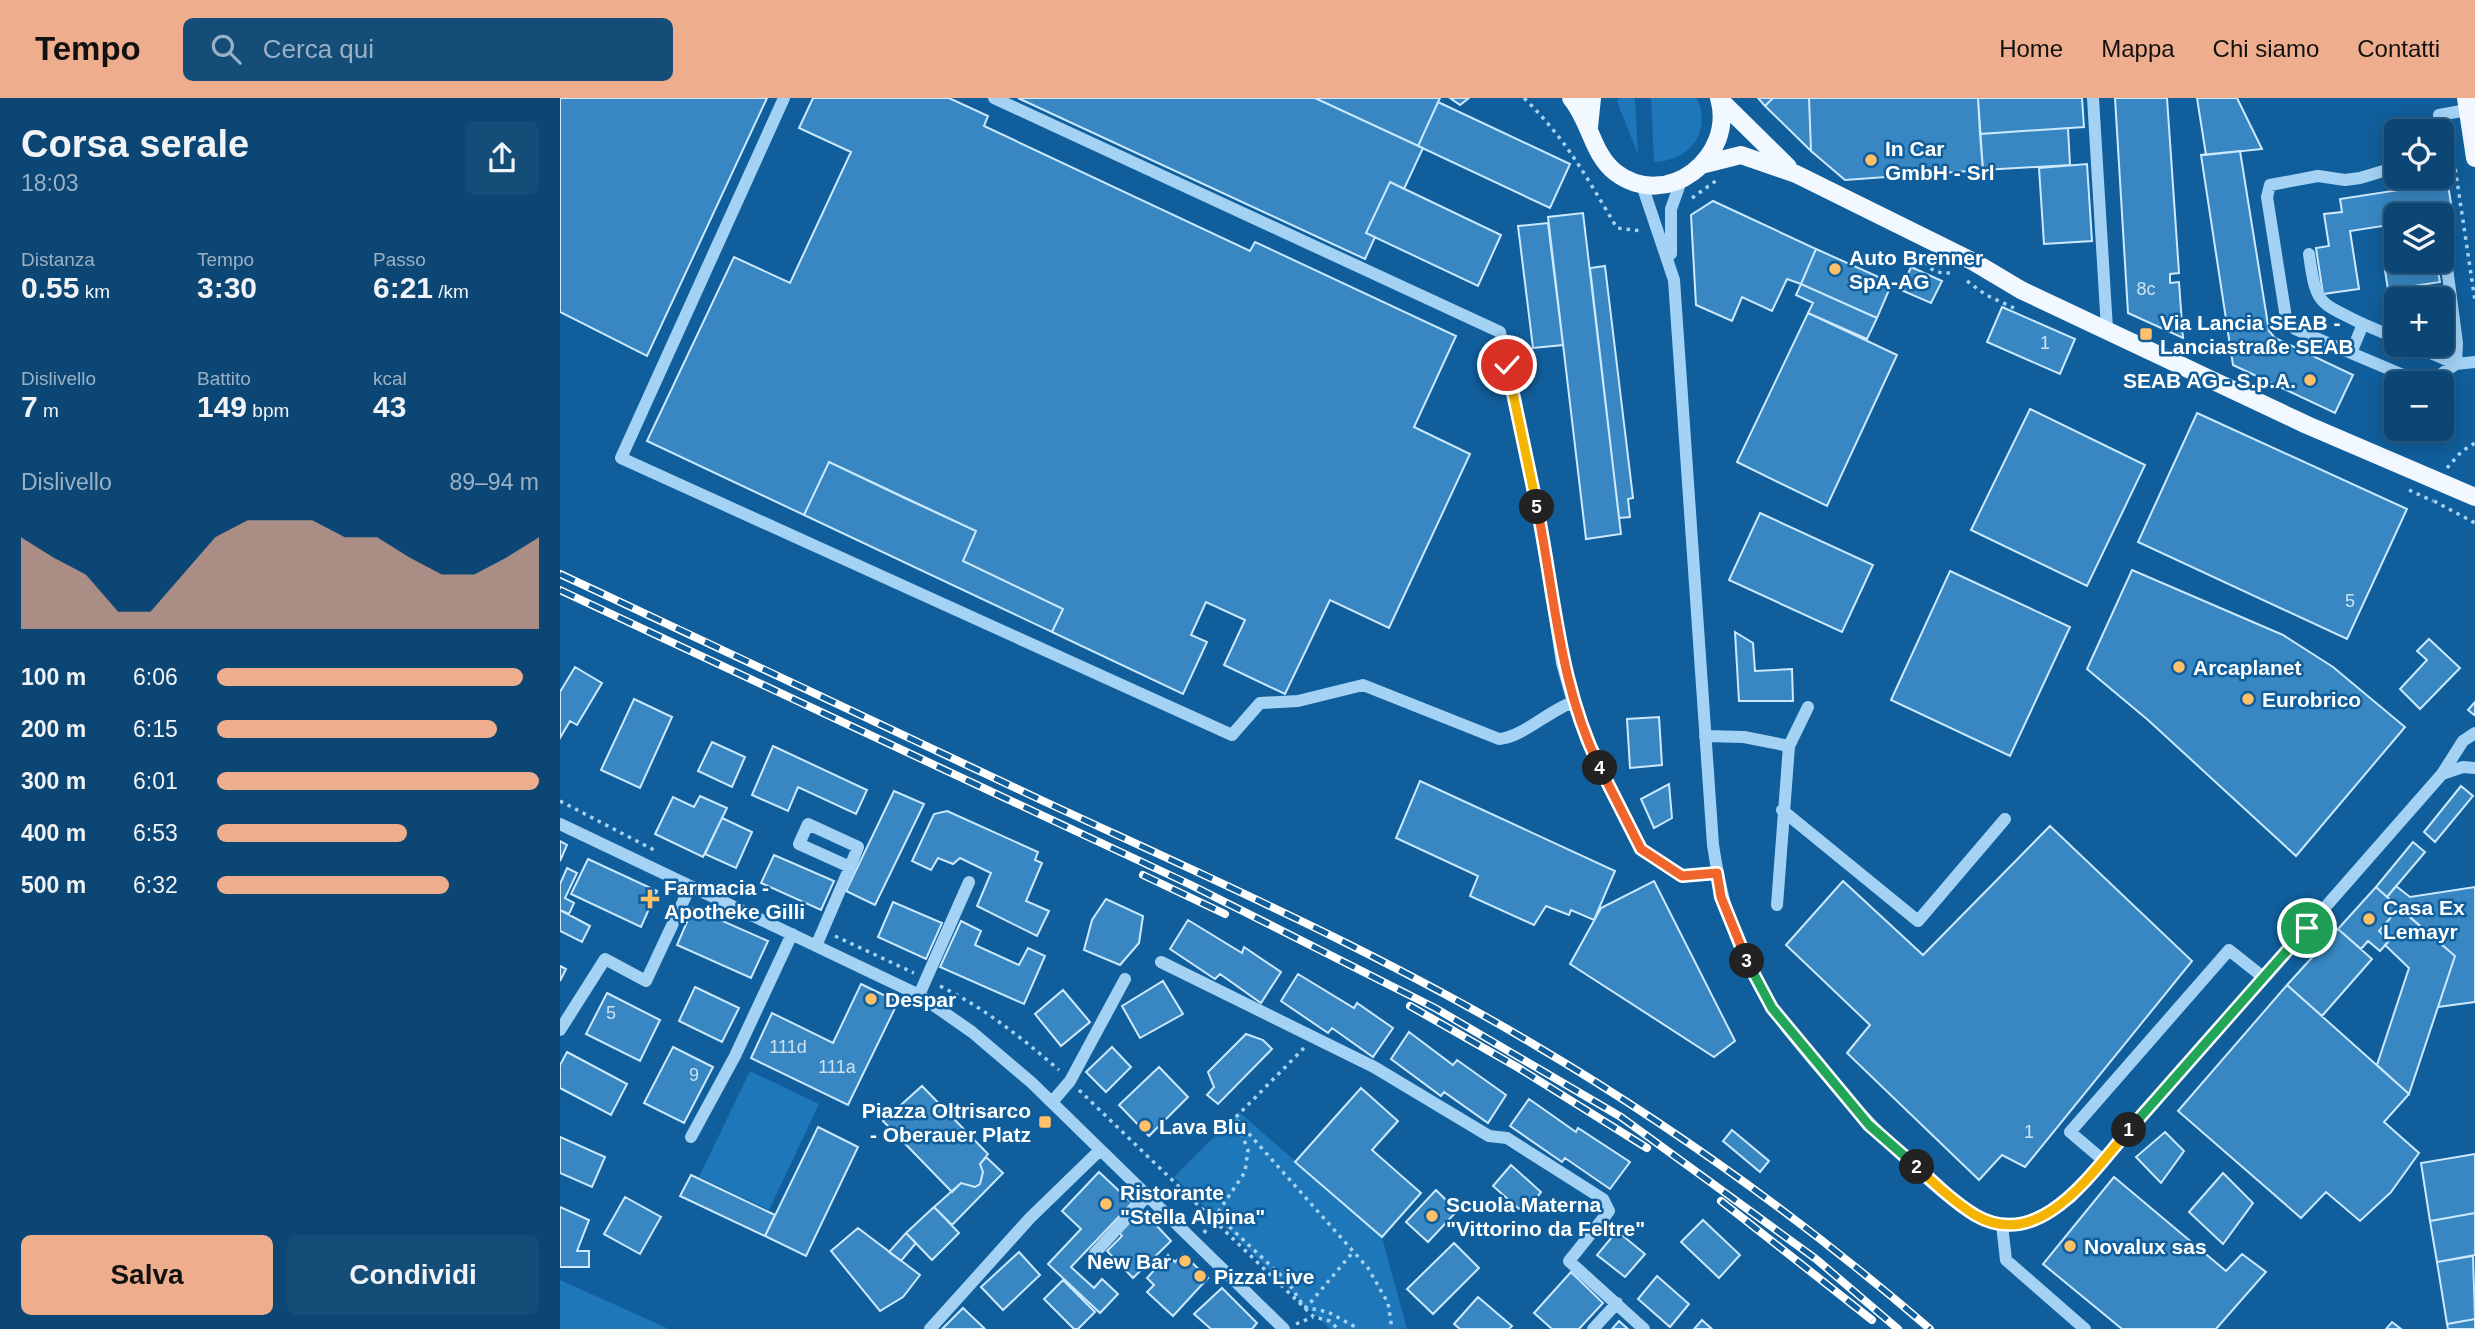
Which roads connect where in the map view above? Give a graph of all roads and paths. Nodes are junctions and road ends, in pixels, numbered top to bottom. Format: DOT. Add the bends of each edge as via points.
graph roads {
  1 [pos="783,98"];
  2 [pos="994,98"];
  3 [pos="1524,98"];
  4 [pos="1572,98"];
  5 [pos="1592,98"];
  6 [pos="2092,98"];
  7 [pos="1720,99"];
  8 [pos="2466,104"];
  9 [pos="2443,114"];
  10 [pos="1589,127"];
  11 [pos="2475,158"];
  12 [pos="1705,164"];
  13 [pos="2384,171"];
  14 [pos="1796,174"];
  15 [pos="1719,178"];
  16 [pos="1681,181"];
  17 [pos="1642,185"];
  18 [pos="1686,203"];
  19 [pos="1660,231"];
  20 [pos="1912,250"];
  21 [pos="2309,254"];
  22 [pos="1670,262"];
  23 [pos="2448,273"];
  24 [pos="2475,301"];
  25 [pos="2023,312"];
  26 [pos="2363,324"];
  27 [pos="2107,329"];
  28 [pos="2384,333"];
  29 [pos="2351,353"];
  30 [pos="2440,357"];
  31 [pos="2475,362"];
  32 [pos="2456,364"];
  33 [pos="2394,371"];
  34 [pos="2446,371"];
  35 [pos="2398,485"];
  36 [pos="2474,496"];
  37 [pos="2433,501"];
  38 [pos="1573,702"];
  39 [pos="1808,707"];
  40 [pos="2475,733"];
  41 [pos="1705,736"];
  42 [pos="1789,746"];
  43 [pos="2475,768"];
  44 [pos="2442,774"];
  45 [pos="1782,810"];
  46 [pos="2005,819"];
  47 [pos="560,824"];
  48 [pos="850,867"];
  49 [pos="1717,873"];
  50 [pos="969,882"];
  51 [pos="690,887"];
  52 [pos="1777,905"];
  53 [pos="792,934"];
  54 [pos="816,946"];
  55 [pos="1161,962"];
  56 [pos="2263,977"];
  57 [pos="1125,979"];
  58 [pos="919,995"];
  59 [pos="560,1030"];
  60 [pos="1316,1037"];
  61 [pos="1052,1102"];
  62 [pos="1235,1118"];
  63 [pos="691,1137"];
  64 [pos="1100,1150"];
  65 [pos="2103,1160"];
  66 [pos="1147,1196"];
  67 [pos="1217,1214"];
  68 [pos="2002,1225"];
  69 [pos="1195,1244"];
  70 [pos="1354,1251"];
  71 [pos="1095,1253"];
  72 [pos="1617,1303"];
  73 [pos="1304,1307"];
  74 [pos="1279,1327"];
  75 [pos="930,1329"];
  76 [pos="1359,1329"];
  77 [pos="1392,1329"];
  78 [pos="1592,1329"];
  79 [pos="1644,1329"];
  80 [pos="2085,1329"];
  1 -- 38 [label="street" via="621,458 1232,735 1260,703 1298,701 1363,685 1499,739 1513,736"];
  2 -- 38 [label="street" via="1500,332"];
  3 -- 19 [label="path" via="1560,136 1616,228"];
  4 -- 10 [label="main road"];
  5 -- 10 [label="main road"];
  6 -- 27 [label="street"];
  7 -- 12 [label="main road" via="1719,138"];
  7 -- 14 [label="main road"];
  8 -- 9 [label="street"];
  8 -- 11 [label="main road"];
  9 -- 24 [label="path"];
  10 -- 17 [label="main road" via="1601,157 1616,173"];
  12 -- 14 [label="main road" via="1741,155"];
  12 -- 16 [label="main road"];
  13 -- 29 [label="street" via="2353,179 2318,176 2270,185 2267,197 2286,318 2295,328"];
  14 -- 27 [label="main road"];
  15 -- 18 [label="path"];
  16 -- 17 [label="main road"];
  16 -- 22 [label="street" via="1671,209"];
  17 -- 19 [label="street"];
  19 -- 22 [label="street"];
  20 -- 25 [label="path" via="1929,268 1944,275 1952,271 1986,295"];
  21 -- 26 [label="street" via="2317,298"];
  22 -- 41 [label="street"];
  23 -- 32 [label="street"];
  26 -- 28 [label="street"];
  26 -- 29 [label="street"];
  27 -- 36 [label="main road" via="2320,430"];
  29 -- 33 [label="street"];
  30 -- 32 [label="street"];
  31 -- 32 [label="street"];
  32 -- 34 [label="street"];
  35 -- 37 [label="path"];
  38 -- 49 [label="street" via="1587,741 1641,849 1682,876"];
  39 -- 42 [label="street"];
  40 -- 44 [label="street" via="2463,741"];
  41 -- 42 [label="street" via="1744,737"];
  41 -- 49 [label="street"];
  42 -- 45 [label="street"];
  43 -- 44 [label="street"];
  44 -- 56 [label="street"];
  45 -- 46 [label="street" via="1919,921"];
  45 -- 52 [label="street"];
  47 -- 51 [label="street"];
  48 -- 54 [label="street"];
  49 -- 68 [label="street" via="1721,897 1744,957 1772,1008 1869,1125 1952,1199 1977,1216"];
  50 -- 58 [label="street"];
  51 -- 53 [label="street"];
  51 -- 59 [label="street" via="646,981 605,959"];
  53 -- 54 [label="street"];
  53 -- 63 [label="street"];
  54 -- 58 [label="street"];
  55 -- 60 [label="street"];
  56 -- 65 [label="street"];
  56 -- 65 [label="street" via="2228,950 2070,1132"];
  57 -- 61 [label="street" via="1070,1081"];
  58 -- 61 [label="street" via="972,1032"];
  60 -- 62 [label="path"];
  60 -- 72 [label="street" via="1489,1136 1507,1138 1604,1199 1609,1211 1569,1261"];
  61 -- 64 [label="street"];
  62 -- 67 [label="path" via="1248,1150 1245,1172"];
  62 -- 70 [label="path"];
  64 -- 66 [label="street"];
  64 -- 75 [label="street" via="1030,1218"];
  65 -- 68 [label="street" via="2071,1197 2036,1221"];
  66 -- 69 [label="street"];
  66 -- 71 [label="street"];
  67 -- 69 [label="path"];
  67 -- 73 [label="path" via="1288,1282"];
  68 -- 80 [label="street" via="2007,1260"];
  69 -- 74 [label="street"];
  70 -- 73 [label="path"];
  70 -- 77 [label="path" via="1380,1286"];
  72 -- 78 [label="street"];
  72 -- 79 [label="street"];
  73 -- 74 [label="path" via="1314,1317"];
  73 -- 76 [label="path" via="1328,1312"];
}
